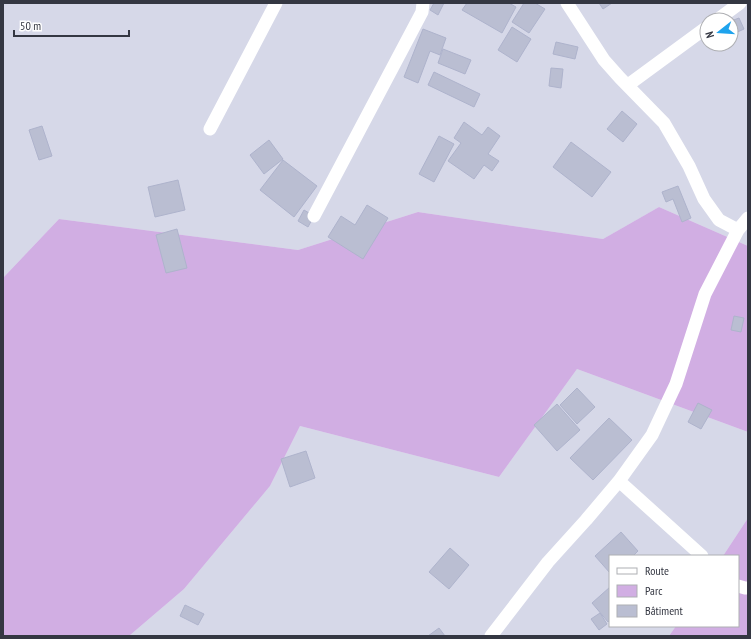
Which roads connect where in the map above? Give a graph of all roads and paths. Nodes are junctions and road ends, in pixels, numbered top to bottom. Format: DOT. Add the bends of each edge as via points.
graph roads {
  1 [pos="276,3"];
  2 [pos="423,3"];
  3 [pos="567,3"];
  4 [pos="740,3"];
  5 [pos="728,12"];
  6 [pos="699,33"];
  7 [pos="628,85"];
  8 [pos="210,129"];
  9 [pos="314,216"];
  10 [pos="748,218"];
  11 [pos="738,230"];
  12 [pos="619,481"];
  13 [pos="701,555"];
  14 [pos="491,636"];
  1 -- 8 [label="street"];
  2 -- 9 [label="street" via="422,12"];
  3 -- 7 [label="street" via="604,60"];
  4 -- 5 [label="street"];
  6 -- 7 [label="street"];
  7 -- 11 [label="street" via="664,123 689,166 704,199 719,220"];
  10 -- 11 [label="street"];
  11 -- 12 [label="street" via="705,294 676,384 652,435"];
  12 -- 13 [label="street"];
  12 -- 14 [label="street" via="548,562"];
}
